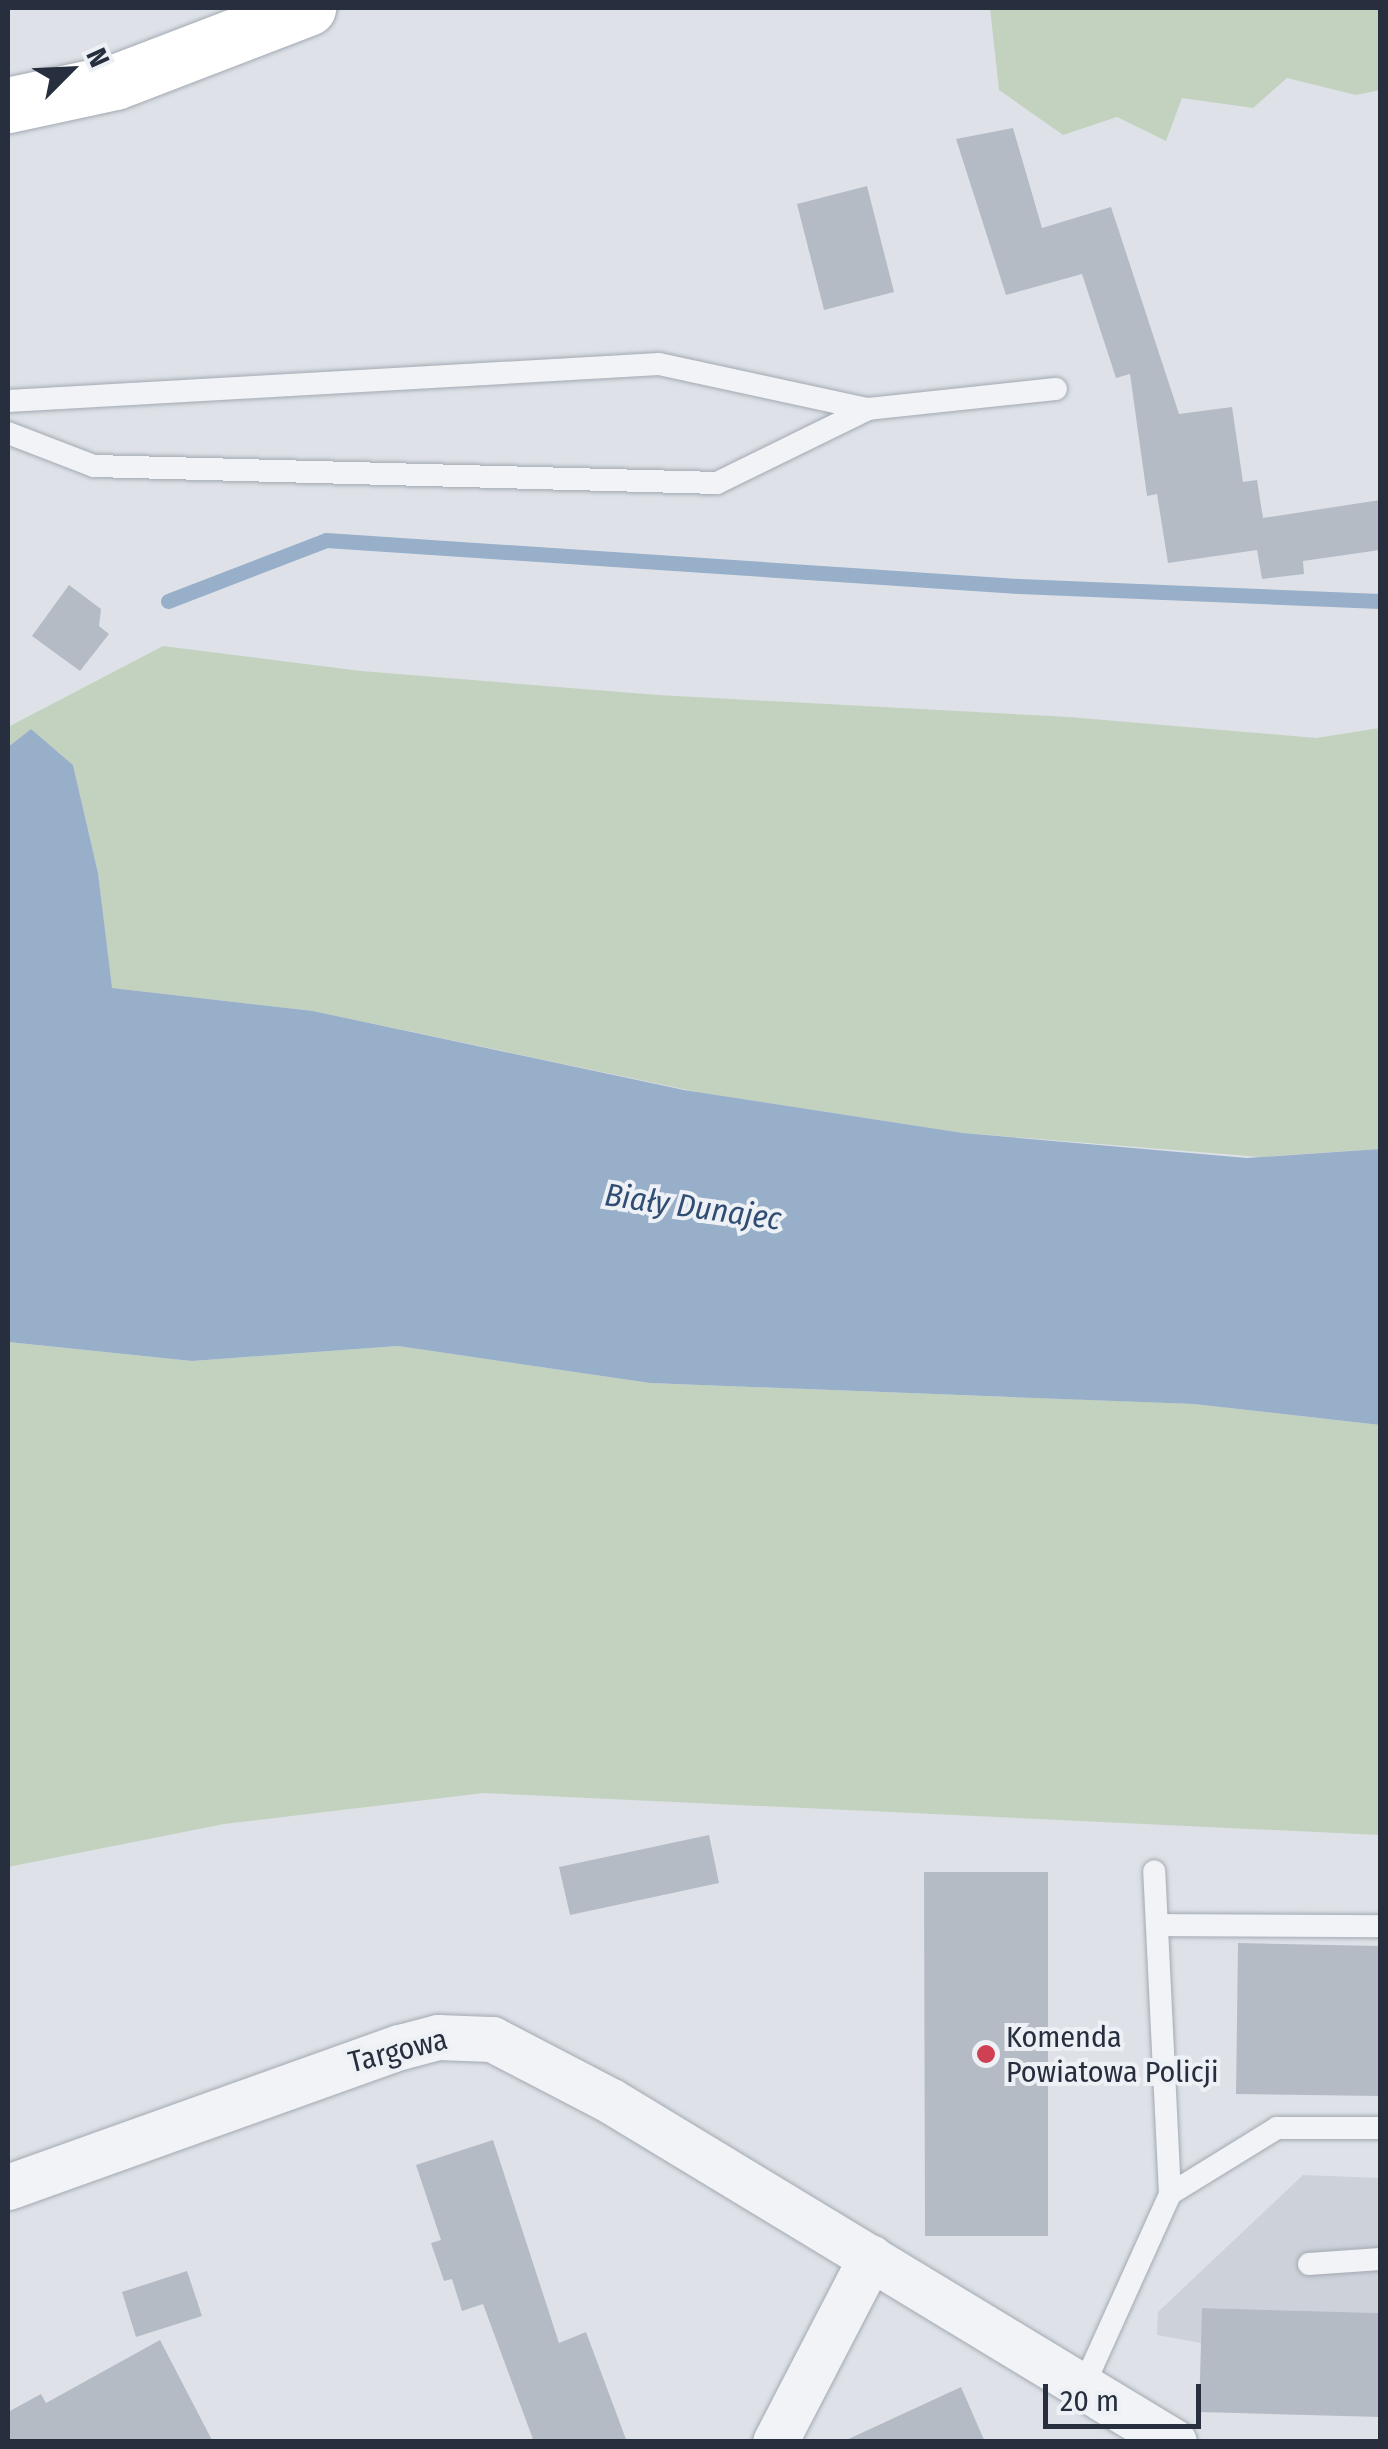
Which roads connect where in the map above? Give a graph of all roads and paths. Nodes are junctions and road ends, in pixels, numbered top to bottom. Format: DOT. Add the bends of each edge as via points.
graph roads {
  1 [pos="308,8"];
  2 [pos="8,105"];
  3 [pos="1056,389"];
  4 [pos="8,400"];
  5 [pos="868,409"];
  6 [pos="8,433"];
  7 [pos="1154,1871"];
  8 [pos="1157,1924"];
  9 [pos="1380,1926"];
  10 [pos="1380,2128"];
  11 [pos="8,2187"];
  12 [pos="1170,2194"];
  13 [pos="871,2258"];
  14 [pos="1380,2259"];
  15 [pos="1308,2264"];
  16 [pos="1083,2387"];
  17 [pos="774,2442"];
  18 [pos="1174,2442"];
  1 -- 2 [label="street" via="115,82"];
  3 -- 5 [label="lane"];
  4 -- 5 [label="lane" via="659,364"];
  5 -- 6 [label="lane" via="717,483 94,466"];
  7 -- 8 [label="lane"];
  8 -- 9 [label="lane"];
  8 -- 12 [label="lane"];
  10 -- 12 [label="lane" via="1277,2128"];
  11 -- 13 [label="street, Targowa" via="355,2061 466,2035 536,2057"];
  12 -- 16 [label="lane"];
  13 -- 16 [label="street, Targowa"];
  13 -- 17 [label="street"];
  14 -- 15 [label="lane"];
  16 -- 18 [label="street, Targowa"];
}
